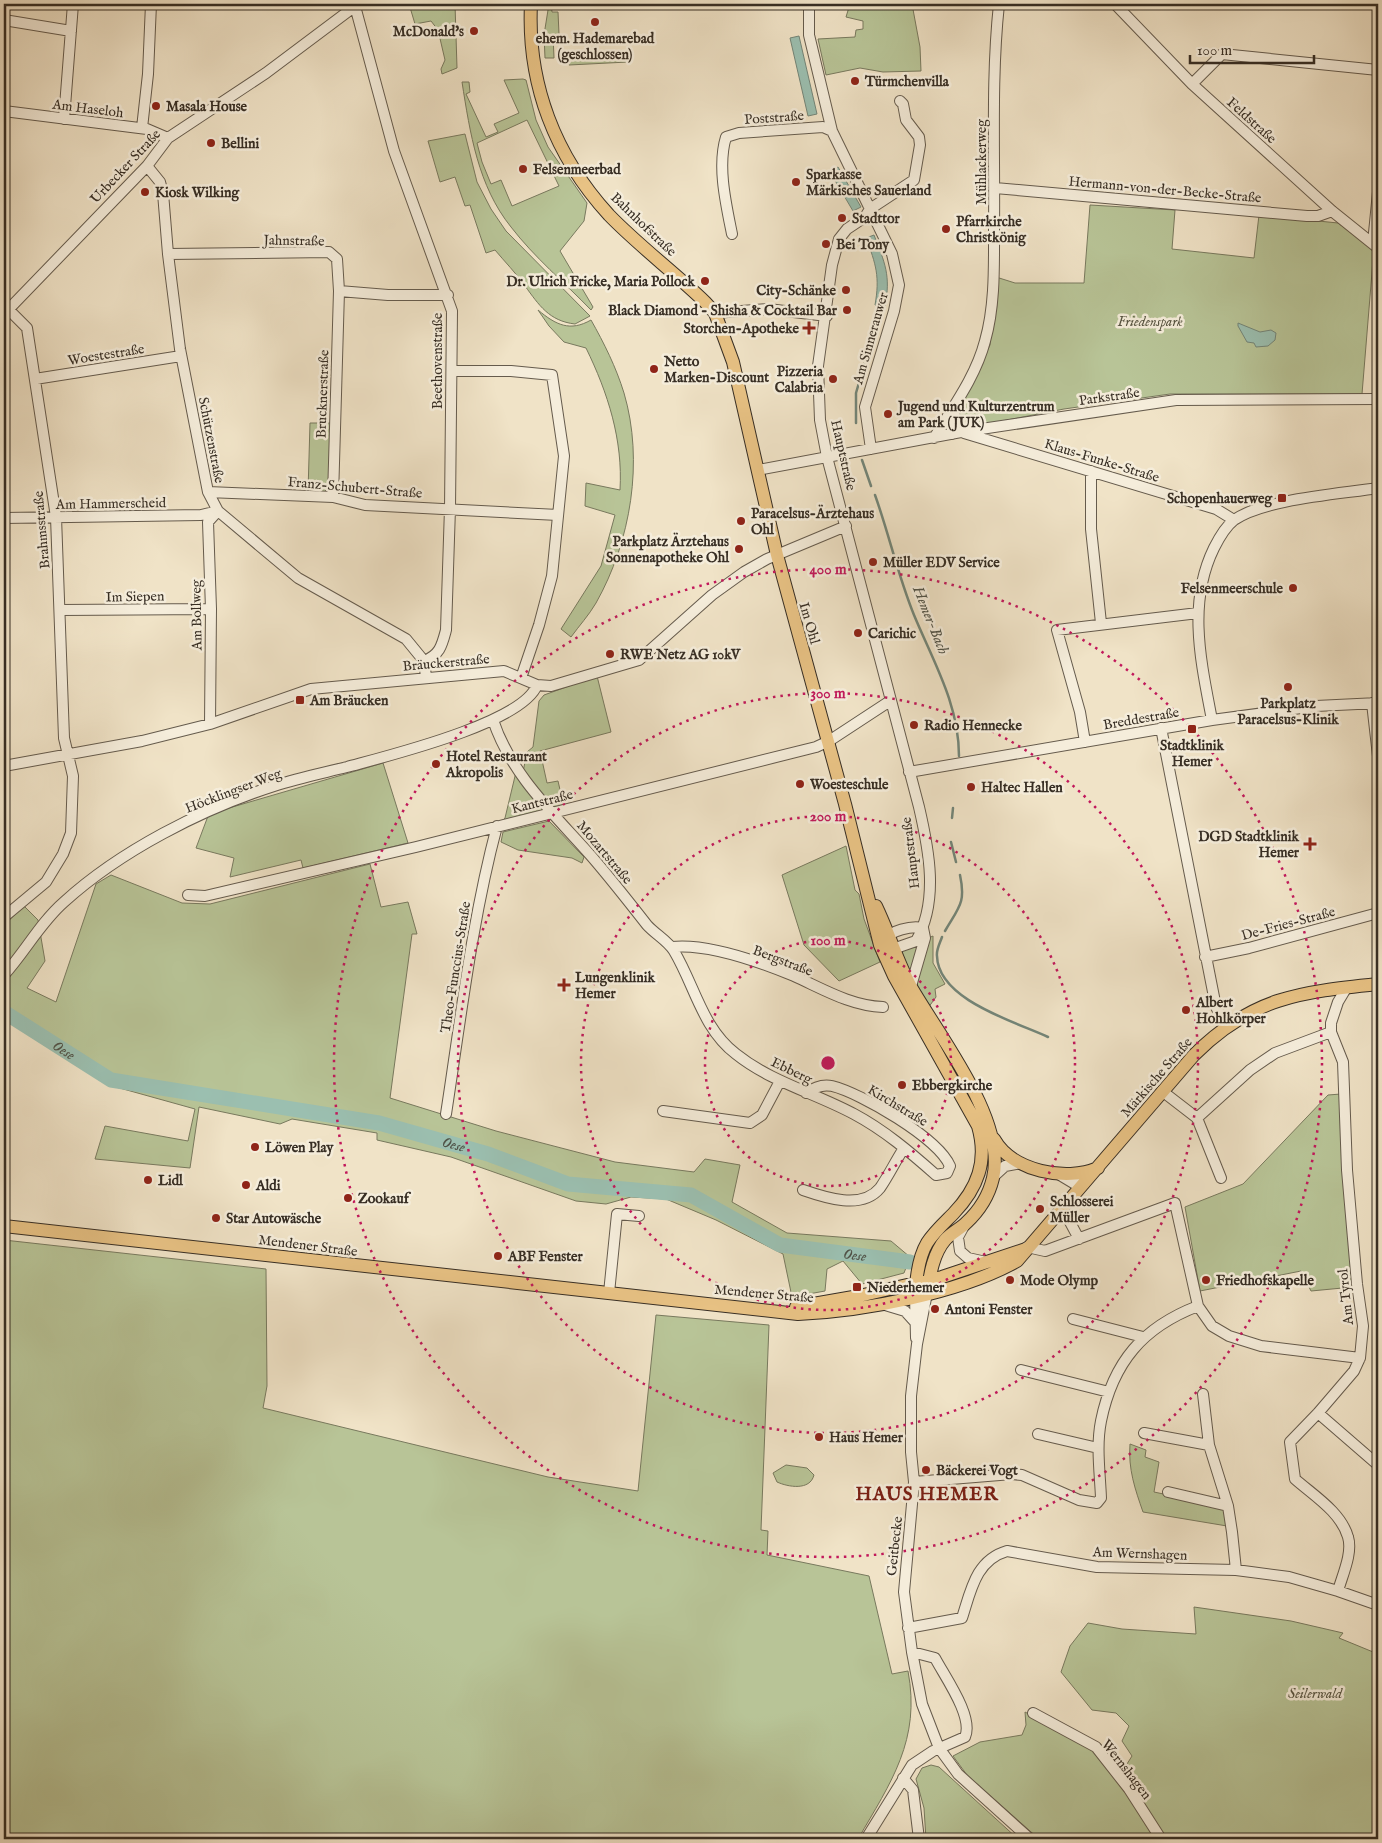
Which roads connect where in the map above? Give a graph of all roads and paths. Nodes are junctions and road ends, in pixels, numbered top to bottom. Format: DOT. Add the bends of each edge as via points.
graph roads {
  1 [pos="73,4"];
  2 [pos="151,4"];
  3 [pos="531,4"];
  4 [pos="809,4"];
  5 [pos="999,4"];
  6 [pos="1115,4"];
  7 [pos="357,5"];
  8 [pos="4,20"];
  9 [pos="71,31"];
  10 [pos="1378,70"];
  11 [pos="1192,84"];
  12 [pos="900,101"];
  13 [pos="4,111"];
  14 [pos="64,119"];
  15 [pos="142,128"];
  16 [pos="832,131"];
  17 [pos="168,138"];
  18 [pos="148,166"];
  19 [pos="995,188"];
  20 [pos="1378,192"];
  21 [pos="870,209"];
  22 [pos="1332,212"];
  23 [pos="732,234"];
  24 [pos="1376,246"];
  25 [pos="168,254"];
  26 [pos="339,291"];
  27 [pos="448,295"];
  28 [pos="6,313"];
  29 [pos="715,313"];
  30 [pos="827,316"];
  31 [pos="181,356"];
  32 [pos="452,371"];
  33 [pos="35,379"];
  34 [pos="1378,399"];
  35 [pos="956,404"];
  36 [pos="956,433"];
  37 [pos="934,438"];
  38 [pos="871,449"];
  39 [pos="827,457"];
  40 [pos="758,470"];
  41 [pos="1091,471"];
  42 [pos="1378,488"];
  43 [pos="208,492"];
  44 [pos="333,497"];
  45 [pos="450,508"];
  46 [pos="218,511"];
  47 [pos="558,515"];
  48 [pos="56,517"];
  49 [pos="4,518"];
  50 [pos="1234,520"];
  51 [pos="846,526"];
  52 [pos="777,555"];
  53 [pos="210,609"];
  54 [pos="60,610"];
  55 [pos="1198,613"];
  56 [pos="1101,624"];
  57 [pos="424,661"];
  58 [pos="426,677"];
  59 [pos="521,678"];
  60 [pos="537,685"];
  61 [pos="890,701"];
  62 [pos="1375,703"];
  63 [pos="493,720"];
  64 [pos="1212,720"];
  65 [pos="210,724"];
  66 [pos="1161,728"];
  67 [pos="829,741"];
  68 [pos="1085,742"];
  69 [pos="69,755"];
  70 [pos="1378,756"];
  71 [pos="4,766"];
  72 [pos="909,772"];
  73 [pos="553,813"];
  74 [pos="497,826"];
  75 [pos="188,896"];
  76 [pos="1378,913"];
  77 [pos="4,917"];
  78 [pos="923,928"];
  79 [pos="884,940"];
  80 [pos="672,948"];
  81 [pos="893,948"];
  82 [pos="1205,954"];
  83 [pos="4,975"];
  84 [pos="1378,984"];
  85 [pos="911,986"];
  86 [pos="1347,987"];
  87 [pos="883,1007"];
  88 [pos="1226,1026"];
  89 [pos="1331,1032"];
  90 [pos="780,1081"];
  91 [pos="963,1085"];
  92 [pos="1162,1091"];
  93 [pos="806,1093"];
  94 [pos="663,1111"];
  95 [pos="446,1114"];
  96 [pos="1197,1118"];
  97 [pos="993,1137"];
  98 [pos="904,1148"];
  99 [pos="1021,1163"];
  100 [pos="1098,1168"];
  101 [pos="941,1176"];
  102 [pos="993,1176"];
  103 [pos="1063,1178"];
  104 [pos="1220,1178"];
  105 [pos="1084,1184"];
  106 [pos="803,1190"];
  107 [pos="1065,1207"];
  108 [pos="639,1216"];
  109 [pos="967,1222"];
  110 [pos="4,1226"];
  111 [pos="1079,1239"];
  112 [pos="1026,1248"];
  113 [pos="992,1261"];
  114 [pos="929,1280"];
  115 [pos="919,1290"];
  116 [pos="609,1293"];
  117 [pos="879,1304"];
  118 [pos="1198,1306"];
  119 [pos="770,1310"];
  120 [pos="1072,1319"];
  121 [pos="914,1321"];
  122 [pos="1143,1337"];
  123 [pos="917,1344"];
  124 [pos="1360,1358"];
  125 [pos="1022,1370"];
  126 [pos="1109,1392"];
  127 [pos="1203,1394"];
  128 [pos="1318,1413"];
  129 [pos="1144,1433"];
  130 [pos="1038,1434"];
  131 [pos="1209,1445"];
  132 [pos="1098,1448"];
  133 [pos="1378,1465"];
  134 [pos="914,1482"];
  135 [pos="1168,1492"];
  136 [pos="1228,1506"];
  137 [pos="1236,1570"];
  138 [pos="1338,1591"];
  139 [pos="1378,1605"];
  140 [pos="908,1628"];
  141 [pos="912,1652"];
  142 [pos="1034,1713"];
  143 [pos="939,1748"];
  144 [pos="903,1778"];
  145 [pos="866,1839"];
  146 [pos="919,1839"];
  147 [pos="1030,1839"];
  148 [pos="1160,1839"];
  1 -- 9 [label="street"];
  2 -- 15 [label="street"];
  3 -- 29 [label="main road, Bahnhofstraße" via="533,58 538,86 561,150 610,216"];
  4 -- 16 [label="street" via="809,35"];
  5 -- 19 [label="street, Mühlackerweg" via="994,45"];
  6 -- 11 [label="street, Feldstraße"];
  7 -- 17 [label="street, Urbecker Straße" via="266,73"];
  7 -- 27 [label="street, Beethovenstraße" via="394,151"];
  8 -- 9 [label="street"];
  9 -- 14 [label="street"];
  10 -- 11 [label="street" via="1222,54"];
  11 -- 22 [label="street, Feldstraße"];
  12 -- 21 [label="street, Hauptstraße" via="906,120 919,138 916,175 910,184"];
  13 -- 14 [label="street, Am Haseloh"];
  14 -- 15 [label="street, Am Haseloh"];
  15 -- 17 [label="street, Am Haseloh" via="162,133"];
  16 -- 21 [label="street"];
  16 -- 23 [label="street, Poststraße" via="823,127 739,133 726,137 723,149 725,204"];
  17 -- 18 [label="street, Urbecker Straße"];
  18 -- 25 [label="street, Schützenstraße" via="160,182"];
  18 -- 28 [label="street, Urbecker Straße"];
  19 -- 22 [label="street, Hermann-von-der-Becke-Straße" via="1307,216"];
  19 -- 35 [label="street, Mühlackerweg" via="990,318 976,365"];
  20 -- 24 [label="street"];
  21 -- 30 [label="street, Hauptstraße" via="839,239 832,265"];
  21 -- 38 [label="street, Am Sinnerauwer" via="892,254 899,285 865,407"];
  22 -- 24 [label="street, Feldstraße"];
  25 -- 26 [label="street, Jahnstraße" via="329,252 337,259"];
  25 -- 31 [label="street, Schützenstraße"];
  26 -- 27 [label="street"];
  26 -- 44 [label="street, Brucknerstraße"];
  27 -- 32 [label="street, Beethovenstraße" via="452,311"];
  28 -- 33 [label="street, Brahmsstraße" via="27,328"];
  29 -- 30 [label="street" via="768,310"];
  29 -- 40 [label="main road, Im Ohl" via="733,362"];
  30 -- 39 [label="street, Hauptstraße" via="818,366 818,390"];
  31 -- 33 [label="street, Woestestraße"];
  31 -- 43 [label="street, Schützenstraße"];
  32 -- 45 [label="street, Beethovenstraße"];
  32 -- 47 [label="street" via="552,375 564,456"];
  33 -- 48 [label="street, Brahmsstraße"];
  34 -- 36 [label="street, Parkstraße" via="1176,400"];
  35 -- 36 [label="street, Mühlackerweg"];
  35 -- 37 [label="street, Mühlackerweg"];
  36 -- 37 [label="street, Parkstraße"];
  36 -- 41 [label="street, Klaus-Funke-Straße"];
  37 -- 38 [label="street, Parkstraße"];
  38 -- 39 [label="street, Parkstraße"];
  39 -- 40 [label="street, Parkstraße"];
  39 -- 51 [label="street, Hauptstraße"];
  40 -- 52 [label="main road, Im Ohl"];
  41 -- 50 [label="street, Klaus-Funke-Straße" via="1216,509"];
  41 -- 56 [label="street" via="1091,529"];
  42 -- 50 [label="street" via="1270,506"];
  43 -- 44 [label="street, Franz-Schubert-Straße"];
  43 -- 46 [label="street, Schützenstraße"];
  44 -- 45 [label="street, Franz-Schubert-Straße" via="365,505"];
  45 -- 47 [label="street, Franz-Schubert-Straße"];
  45 -- 57 [label="street, Beethovenstraße" via="446,630 441,650"];
  46 -- 48 [label="street, Am Hammerscheid" via="200,515"];
  46 -- 53 [label="street, Am Bollweg" via="208,522"];
  46 -- 57 [label="street, Schützenstraße" via="298,578 406,639"];
  47 -- 59 [label="street" via="552,576"];
  48 -- 49 [label="street, Am Hammerscheid"];
  48 -- 54 [label="street, Brahmsstraße"];
  50 -- 55 [label="street" via="1224,531 1208,562"];
  51 -- 52 [label="street, Bräuckerstraße"];
  51 -- 61 [label="street, Hauptstraße"];
  52 -- 60 [label="street, Bräuckerstraße" via="728,582 639,660 551,686"];
  52 -- 67 [label="main road, Im Ohl"];
  53 -- 54 [label="street, Im Siepen"];
  53 -- 65 [label="street, Am Bollweg"];
  54 -- 69 [label="street, Brahmsstraße" via="64,738"];
  55 -- 56 [label="street"];
  55 -- 64 [label="street" via="1198,638"];
  56 -- 68 [label="street" via="1057,630"];
  57 -- 58 [label="street"];
  58 -- 59 [label="street, Bräuckerstraße" via="504,671"];
  58 -- 65 [label="street, Bräuckerstraße" via="311,689"];
  59 -- 60 [label="street, Bräuckerstraße"];
  60 -- 63 [label="street, Höcklingser Weg" via="530,698"];
  61 -- 67 [label="street, Kantstraße"];
  61 -- 72 [label="street, Hauptstraße"];
  62 -- 64 [label="street, Breddestraße" via="1316,706"];
  62 -- 70 [label="street"];
  63 -- 73 [label="street, Mozartstraße" via="516,769"];
  63 -- 83 [label="street, Höcklingser Weg" via="385,757 274,786 185,823 137,850 63,902"];
  64 -- 66 [label="street, Breddestraße"];
  65 -- 69 [label="street, Bräuckerstraße"];
  66 -- 68 [label="street, Breddestraße"];
  66 -- 82 [label="street"];
  67 -- 73 [label="street, Kantstraße"];
  67 -- 79 [label="main road, Im Ohl" via="864,882"];
  68 -- 72 [label="street, Breddestraße"];
  69 -- 71 [label="street, Bräuckerstraße"];
  69 -- 77 [label="street" via="73,776 71,833 63,854 46,882"];
  72 -- 78 [label="street, Hauptstraße" via="928,856 930,894"];
  73 -- 74 [label="street, Kantstraße"];
  73 -- 80 [label="street, Mozartstraße" via="651,929"];
  74 -- 75 [label="street, Kantstraße" via="205,896"];
  74 -- 95 [label="street, Theo-Funccius-Straße" via="474,930"];
  76 -- 82 [label="street, De-Fries-Straße" via="1248,948"];
  78 -- 79 [label="street" via="916,926"];
  78 -- 81 [label="street" via="916,941"];
  78 -- 85 [label="street, Hauptstraße" via="925,938"];
  79 -- 81 [label="main road"];
  79 -- 91 [label="main road" via="894,976"];
  80 -- 87 [label="street, Bergstraße" via="690,946 726,954 794,976 869,1007"];
  80 -- 90 [label="street, Ebberg" via="712,1028 734,1052"];
  81 -- 85 [label="main road"];
  82 -- 88 [label="street" via="1216,1007"];
  84 -- 86 [label="main road, Märkische Straße"];
  85 -- 91 [label="main road"];
  86 -- 88 [label="main road, Märkische Straße" via="1282,998"];
  86 -- 89 [label="street" via="1333,1014"];
  88 -- 92 [label="main road, Märkische Straße"];
  89 -- 96 [label="street" via="1275,1053 1250,1070"];
  89 -- 124 [label="street, Am Tyrol" via="1343,1062 1347,1170 1364,1326"];
  90 -- 93 [label="street, Ebberg"];
  90 -- 94 [label="street" via="762,1115 750,1124"];
  91 -- 97 [label="main road" via="986,1116"];
  91 -- 115 [label="main road" via="982,1141 980,1170 972,1193 927,1244"];
  92 -- 96 [label="street"];
  92 -- 100 [label="main road, Märkische Straße"];
  93 -- 98 [label="street, Ebberg" via="855,1114"];
  93 -- 101 [label="street, Kirchstraße" via="814,1088 830,1086 857,1096 906,1124 946,1157 950,1166"];
  96 -- 104 [label="street"];
  97 -- 99 [label="main road" via="1004,1154"];
  97 -- 102 [label="main road"];
  98 -- 101 [label="street, Ebberg"];
  98 -- 106 [label="street" via="881,1187 865,1199 823,1197"];
  99 -- 102 [label="street" via="1005,1166"];
  99 -- 103 [label="main road"];
  100 -- 103 [label="main road"];
  100 -- 105 [label="main road, Märkische Straße"];
  102 -- 109 [label="main road" via="989,1192"];
  103 -- 105 [label="street"];
  103 -- 107 [label="street" via="1069,1194"];
  105 -- 107 [label="main road, Märkische Straße"];
  107 -- 111 [label="street"];
  107 -- 112 [label="main road, Märkische Straße"];
  108 -- 116 [label="street" via="618,1214"];
  109 -- 113 [label="street" via="958,1237 960,1251 975,1260"];
  109 -- 114 [label="main road" via="946,1239 938,1251"];
  110 -- 116 [label="main road, Mendener Straße"];
  111 -- 112 [label="street" via="1045,1251"];
  111 -- 118 [label="street" via="1175,1203"];
  112 -- 113 [label="main road"];
  112 -- 115 [label="main road, Märkische Straße" via="1017,1261 1002,1269 948,1288"];
  113 -- 114 [label="main road"];
  114 -- 115 [label="main road"];
  115 -- 117 [label="main road, Mendener Straße"];
  115 -- 119 [label="main road, Märkische Straße"];
  115 -- 121 [label="street, Geitbecke"];
  115 -- 123 [label="street, Geitbecke"];
  116 -- 119 [label="main road, Mendener Straße"];
  117 -- 119 [label="main road, Mendener Straße" via="828,1313 798,1314"];
  117 -- 121 [label="street" via="905,1310"];
  118 -- 122 [label="street" via="1177,1314"];
  118 -- 124 [label="street" via="1216,1329 1261,1346"];
  120 -- 122 [label="street"];
  121 -- 123 [label="street, Geitbecke"];
  122 -- 126 [label="street" via="1125,1361"];
  123 -- 134 [label="street, Geitbecke" via="910,1418"];
  124 -- 128 [label="street, Am Tyrol" via="1354,1371"];
  125 -- 126 [label="street"];
  126 -- 132 [label="street"];
  127 -- 131 [label="street"];
  128 -- 133 [label="street"];
  128 -- 138 [label="street, Am Tyrol" via="1290,1442 1295,1479 1336,1515 1348,1538 1347,1560"];
  129 -- 131 [label="street"];
  130 -- 132 [label="street"];
  131 -- 136 [label="street"];
  132 -- 134 [label="street" via="1101,1498 1097,1504 1079,1500 1022,1475"];
  134 -- 140 [label="street, Geitbecke" via="904,1582"];
  135 -- 136 [label="street"];
  136 -- 137 [label="street"];
  137 -- 138 [label="street, Am Wernshagen" via="1289,1577"];
  137 -- 140 [label="street, Am Wernshagen" via="1097,1567 1007,1551 994,1555 984,1564 962,1618"];
  138 -- 139 [label="street, Am Wernshagen"];
  140 -- 141 [label="street, Geitbecke"];
  141 -- 143 [label="street, Geitbecke" via="922,1704"];
  141 -- 143 [label="street" via="935,1658 967,1717 965,1737"];
  142 -- 148 [label="street, Wernshagen" via="1096,1747 1129,1790"];
  143 -- 144 [label="street" via="912,1765"];
  143 -- 147 [label="street, Geitbecke" via="958,1774"];
  144 -- 145 [label="street"];
  144 -- 146 [label="street" via="913,1790"];
}
